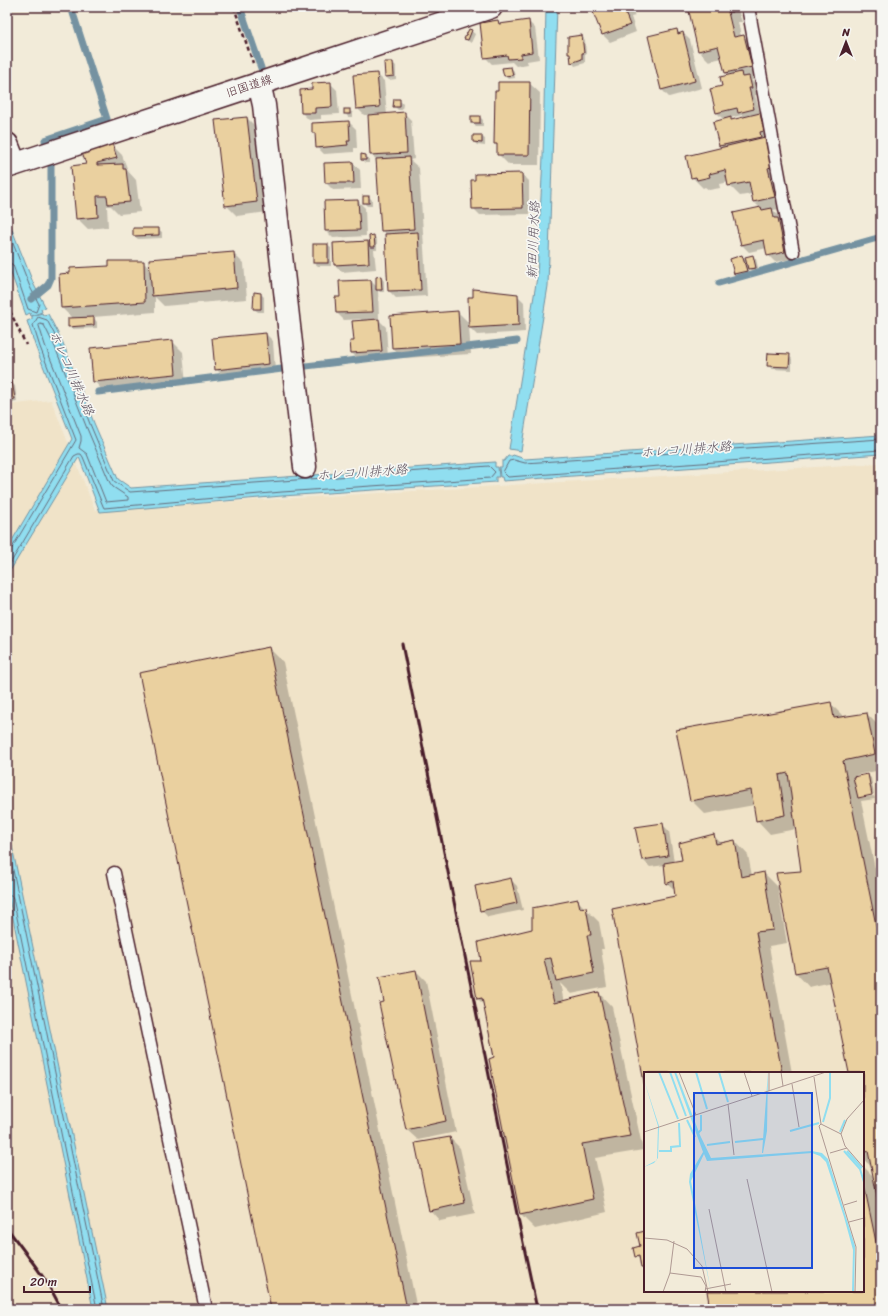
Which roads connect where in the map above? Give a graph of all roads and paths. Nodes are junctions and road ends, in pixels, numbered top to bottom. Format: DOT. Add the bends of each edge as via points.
graph roads {
  1 [pos="234,7"];
  2 [pos="491,7"];
  3 [pos="748,7"];
  4 [pos="437,15"];
  5 [pos="259,83"];
  6 [pos="7,144"];
  7 [pos="11,166"];
  8 [pos="794,252"];
  9 [pos="7,305"];
  10 [pos="26,345"];
  11 [pos="305,468"];
  12 [pos="114,872"];
  13 [pos="206,1309"];
  1 -- 5 [label="path"];
  2 -- 4 [label="street, 旧国道線"];
  3 -- 8 [label="lane"];
  4 -- 5 [label="street, 旧国道線"];
  5 -- 7 [label="street, 旧国道線"];
  5 -- 11 [label="street" via="264,105"];
  6 -- 7 [label="street"];
  9 -- 10 [label="path"];
  12 -- 13 [label="lane"];
}
